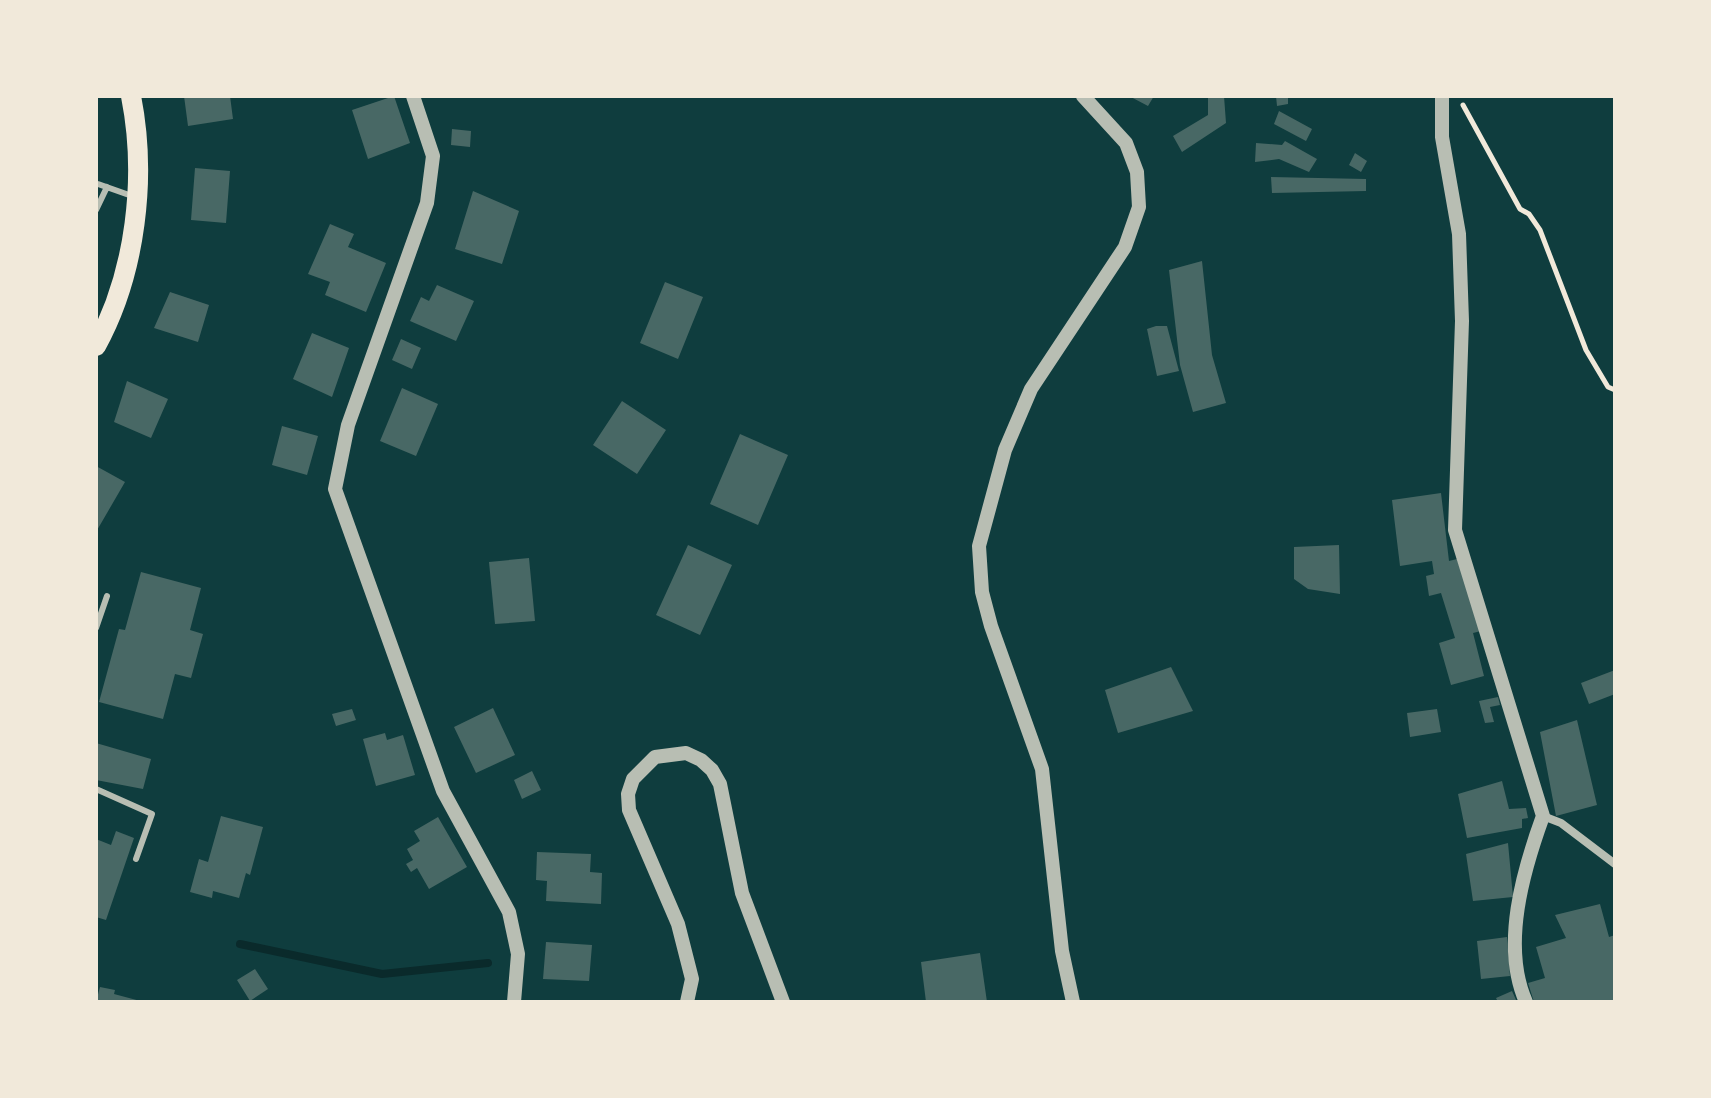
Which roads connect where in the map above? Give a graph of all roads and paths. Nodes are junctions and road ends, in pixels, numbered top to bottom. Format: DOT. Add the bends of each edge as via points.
graph roads {
  1 [pos="131,96"];
  2 [pos="413,96"];
  3 [pos="1083,96"];
  4 [pos="1442,96"];
  5 [pos="1458,96"];
  6 [pos="98,184"];
  7 [pos="107,187"];
  8 [pos="136,197"];
  9 [pos="96,210"];
  10 [pos="96,346"];
  11 [pos="1615,390"];
  12 [pos="107,596"];
  13 [pos="96,628"];
  14 [pos="96,789"];
  15 [pos="1543,816"];
  16 [pos="136,859"];
  17 [pos="1615,864"];
  18 [pos="514,1002"];
  19 [pos="687,1002"];
  20 [pos="783,1002"];
  21 [pos="1073,1002"];
  22 [pos="1526,1002"];
  1 -- 8 [label="main road"];
  2 -- 18 [label="street" via="433,156 427,203 348,425 335,489 443,791 509,912 518,954"];
  3 -- 21 [label="street" via="1126,143 1137,172 1139,207 1125,247 1031,389 1005,450 979,546 991,626 1042,769 1062,951"];
  4 -- 15 [label="street" via="1442,137 1459,234 1462,321 1455,530"];
  5 -- 11 [label="path" via="1520,209 1540,230 1586,350"];
  6 -- 7 [label="lane"];
  7 -- 8 [label="lane"];
  7 -- 9 [label="lane"];
  8 -- 10 [label="main road" via="126,264"];
  12 -- 13 [label="lane"];
  14 -- 16 [label="lane" via="152,814"];
  15 -- 17 [label="street" via="1561,823"];
  15 -- 22 [label="street" via="1529,854 1515,940 1519,986"];
  19 -- 20 [label="street" via="692,979 678,924 629,810 628,794 642,766 670,753 701,760 720,784 742,893"];
}
